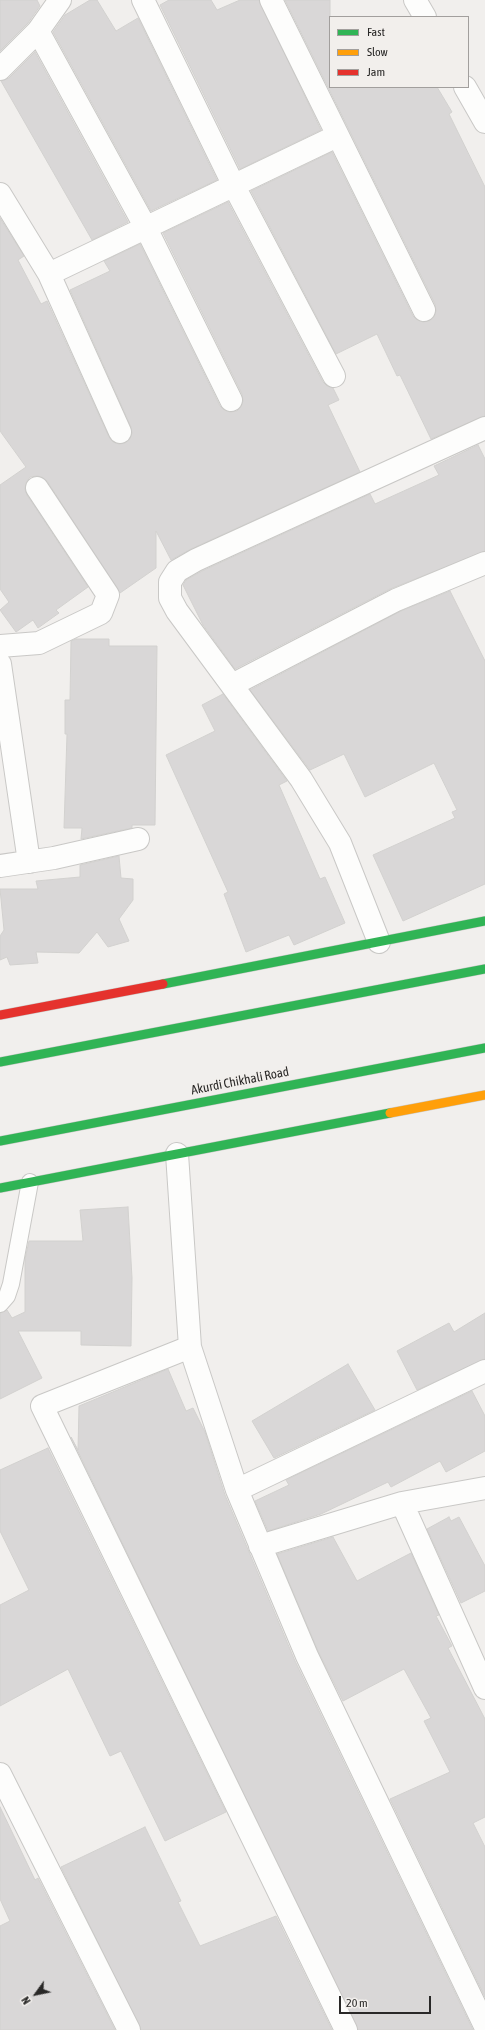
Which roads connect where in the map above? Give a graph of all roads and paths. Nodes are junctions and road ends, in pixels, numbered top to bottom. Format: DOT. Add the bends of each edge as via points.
graph roads {
  1 [pos="60,0"];
  2 [pos="143,0"];
  3 [pos="271,0"];
  4 [pos="415,0"];
  5 [pos="424,16"];
  6 [pos="38,31"];
  7 [pos="0,69"];
  8 [pos="466,88"];
  9 [pos="485,122"];
  10 [pos="337,136"];
  11 [pos="234,186"];
  12 [pos="0,194"];
  13 [pos="146,228"];
  14 [pos="49,274"];
  15 [pos="424,310"];
  16 [pos="334,376"];
  17 [pos="231,400"];
  18 [pos="485,428"];
  19 [pos="120,432"];
  20 [pos="37,488"];
  21 [pos="485,563"];
  22 [pos="0,646"];
  23 [pos="0,664"];
  24 [pos="232,685"];
  25 [pos="6,741"];
  26 [pos="138,839"];
  27 [pos="29,862"];
  28 [pos="0,866"];
  29 [pos="485,921"];
  30 [pos="379,942"];
  31 [pos="485,969"];
  32 [pos="0,1015"];
  33 [pos="485,1048"];
  34 [pos="0,1062"];
  35 [pos="485,1095"];
  36 [pos="0,1141"];
  37 [pos="177,1154"];
  38 [pos="30,1182"];
  39 [pos="0,1188"];
  40 [pos="0,1304"];
  41 [pos="190,1347"];
  42 [pos="485,1371"];
  43 [pos="237,1490"];
  44 [pos="483,1491"];
  45 [pos="402,1503"];
  46 [pos="260,1546"];
  47 [pos="485,1688"];
  48 [pos="0,1774"];
  49 [pos="485,2026"];
  50 [pos="129,2030"];
  51 [pos="346,2030"];
  1 -- 6 [label="street"];
  2 -- 11 [label="street"];
  3 -- 10 [label="street"];
  4 -- 5 [label="street"];
  6 -- 7 [label="street"];
  6 -- 13 [label="street"];
  8 -- 9 [label="street"];
  10 -- 11 [label="street"];
  10 -- 15 [label="street"];
  11 -- 13 [label="street"];
  11 -- 16 [label="street"];
  12 -- 14 [label="street"];
  13 -- 14 [label="street"];
  13 -- 17 [label="street"];
  14 -- 19 [label="street"];
  18 -- 24 [label="street" via="177,571 170,582 170,598"];
  20 -- 22 [label="street" via="108,595 101,613 39,643"];
  21 -- 24 [label="street" via="396,600"];
  23 -- 25 [label="street"];
  24 -- 30 [label="street" via="301,779 340,844"];
  25 -- 27 [label="street"];
  26 -- 27 [label="street"];
  27 -- 28 [label="street"];
  29 -- 30 [label="street"];
  30 -- 32 [label="street"];
  31 -- 34 [label="street"];
  33 -- 36 [label="street, Akurdi Chikhali Road"];
  35 -- 37 [label="street"];
  37 -- 38 [label="street"];
  37 -- 41 [label="street"];
  38 -- 39 [label="street"];
  38 -- 40 [label="lane" via="11,1284 7,1296"];
  41 -- 43 [label="street"];
  41 -- 51 [label="street" via="42,1406"];
  42 -- 43 [label="street"];
  43 -- 46 [label="street"];
  44 -- 45 [label="street"];
  45 -- 46 [label="street"];
  45 -- 47 [label="street"];
  46 -- 49 [label="street" via="308,1656"];
  48 -- 50 [label="street"];
}
